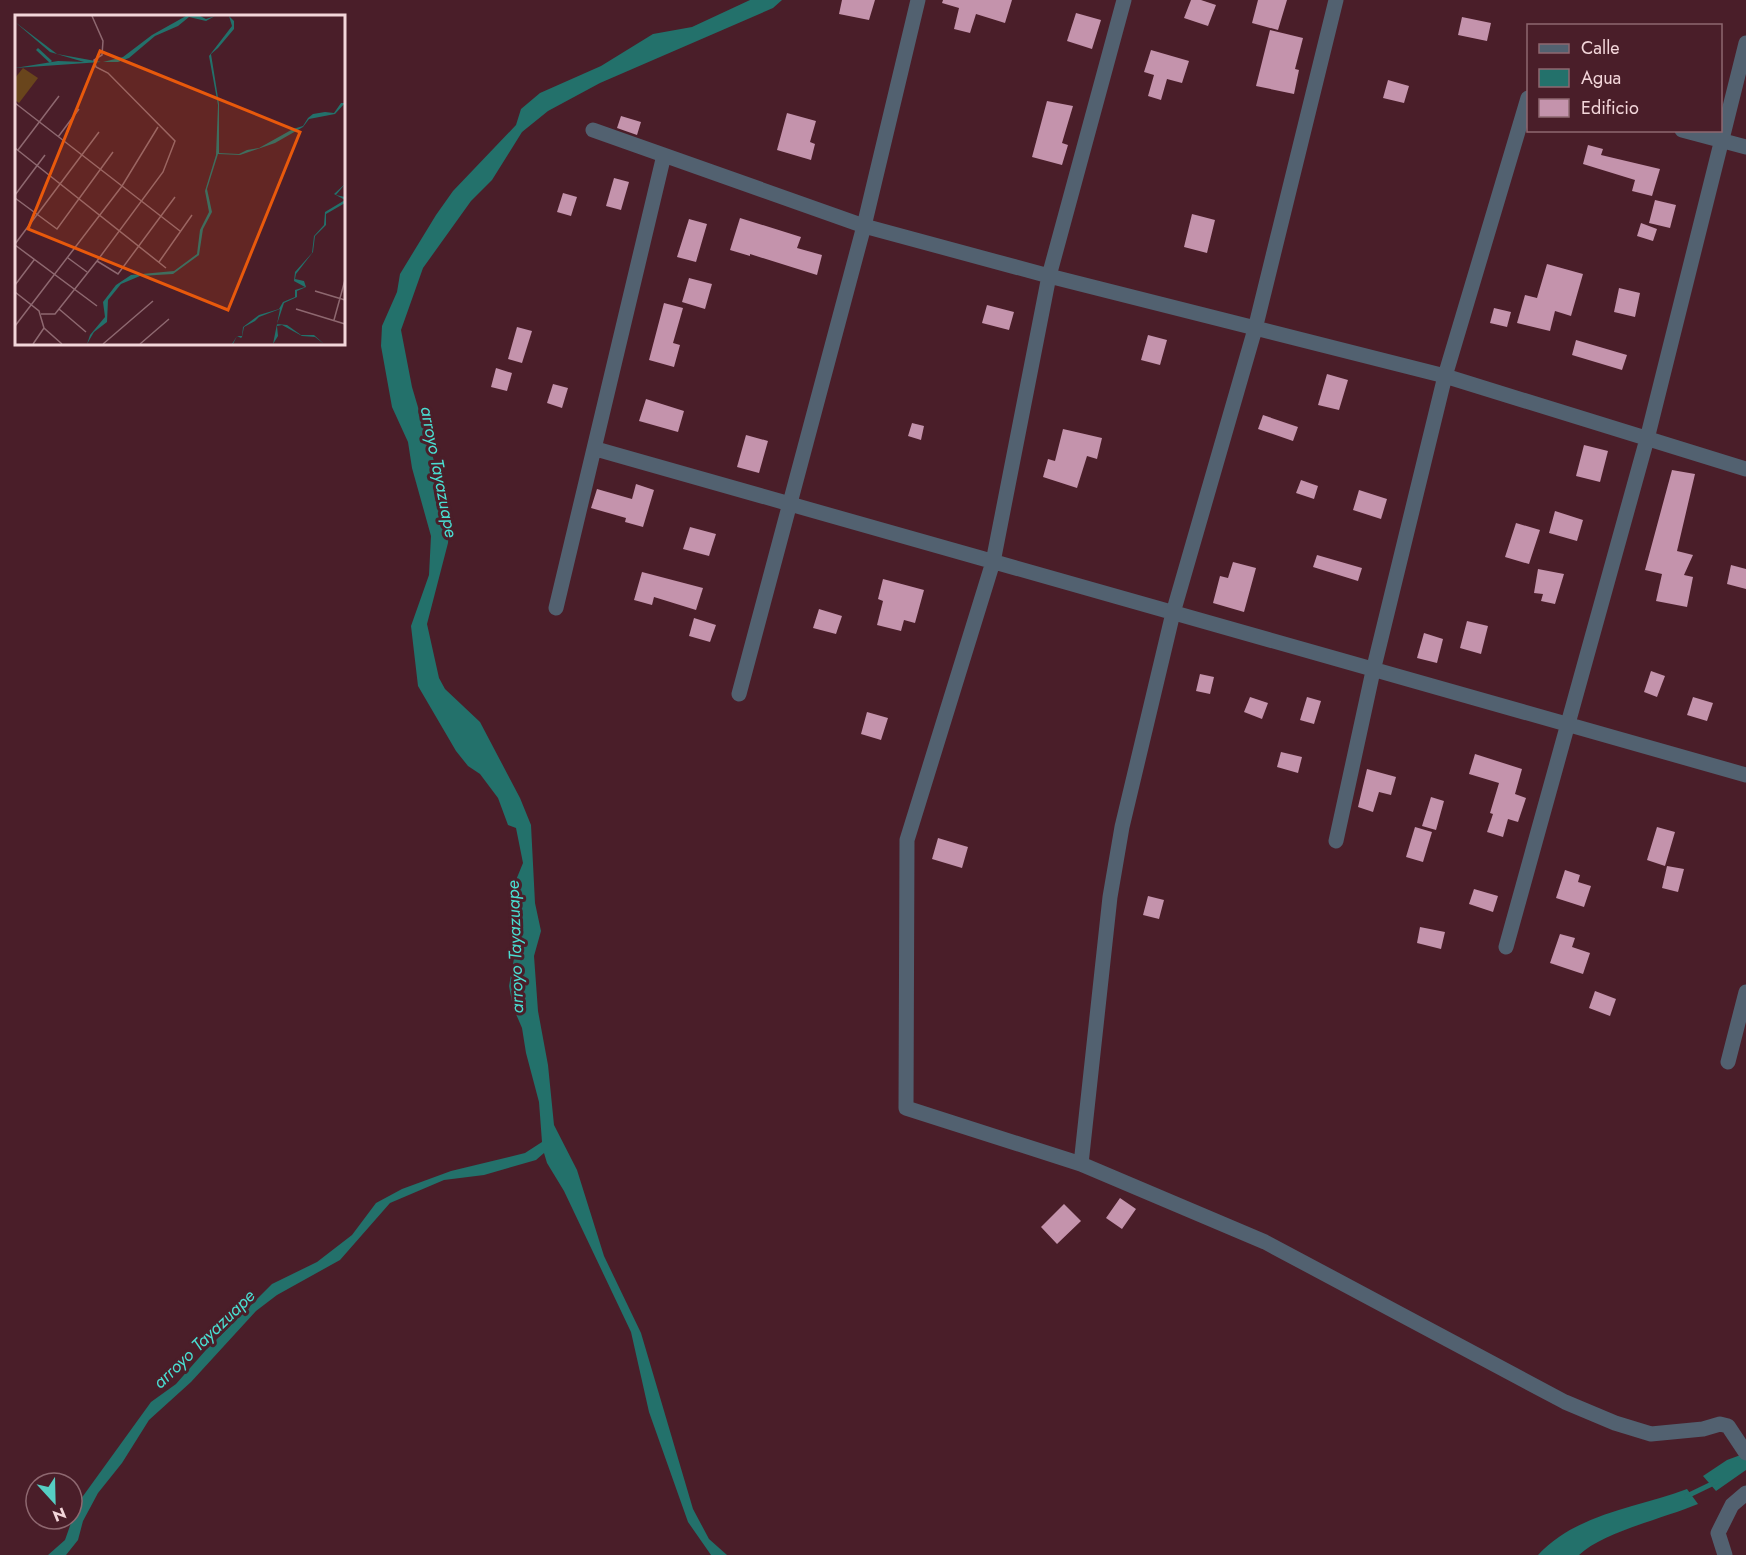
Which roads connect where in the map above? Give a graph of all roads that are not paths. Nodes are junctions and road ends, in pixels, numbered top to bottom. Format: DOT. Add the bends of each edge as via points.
graph roads {
  1 [pos="918,0"];
  2 [pos="1124,0"];
  3 [pos="1336,0"];
  4 [pos="1746,43"];
  5 [pos="1527,101"];
  6 [pos="593,130"];
  7 [pos="1690,132"];
  8 [pos="1721,140"];
  9 [pos="1746,147"];
  10 [pos="664,155"];
  11 [pos="864,226"];
  12 [pos="1049,276"];
  13 [pos="1255,329"];
  14 [pos="1445,376"];
  15 [pos="1647,439"];
  16 [pos="596,449"];
  17 [pos="1746,469"];
  18 [pos="788,504"];
  19 [pos="993,562"];
  20 [pos="556,608"];
  21 [pos="1173,613"];
  22 [pos="1373,670"];
  23 [pos="739,694"];
  24 [pos="1568,725"];
  25 [pos="1746,775"];
  26 [pos="1336,841"];
  27 [pos="1506,947"];
  28 [pos="1746,992"];
  29 [pos="1728,1062"];
  30 [pos="1082,1164"];
  31 [pos="1746,1453"];
  32 [pos="1746,1493"];
  33 [pos="1725,1555"];
  1 -- 11 [label="street"];
  2 -- 12 [label="street"];
  3 -- 13 [label="street"];
  4 -- 8 [label="street"];
  5 -- 14 [label="street"];
  6 -- 10 [label="street"];
  7 -- 8 [label="street"];
  8 -- 9 [label="street"];
  8 -- 15 [label="street"];
  10 -- 11 [label="street"];
  10 -- 16 [label="street"];
  11 -- 12 [label="street"];
  11 -- 18 [label="street"];
  12 -- 13 [label="street"];
  12 -- 19 [label="street"];
  13 -- 14 [label="street"];
  13 -- 21 [label="street"];
  14 -- 15 [label="street"];
  14 -- 22 [label="street"];
  15 -- 17 [label="street"];
  15 -- 24 [label="street"];
  16 -- 18 [label="street"];
  16 -- 20 [label="street"];
  18 -- 19 [label="street"];
  18 -- 23 [label="street"];
  19 -- 21 [label="street"];
  19 -- 30 [label="street" via="907,840 906,1108"];
  21 -- 22 [label="street"];
  21 -- 30 [label="street" via="1122,827 1110,897"];
  22 -- 24 [label="street"];
  22 -- 26 [label="street"];
  24 -- 25 [label="street"];
  24 -- 27 [label="street"];
  28 -- 29 [label="street"];
  30 -- 31 [label="street" via="1265,1242 1565,1402 1651,1434 1728,1426"];
  32 -- 33 [label="street" via="1732,1505 1718,1533"];
}
